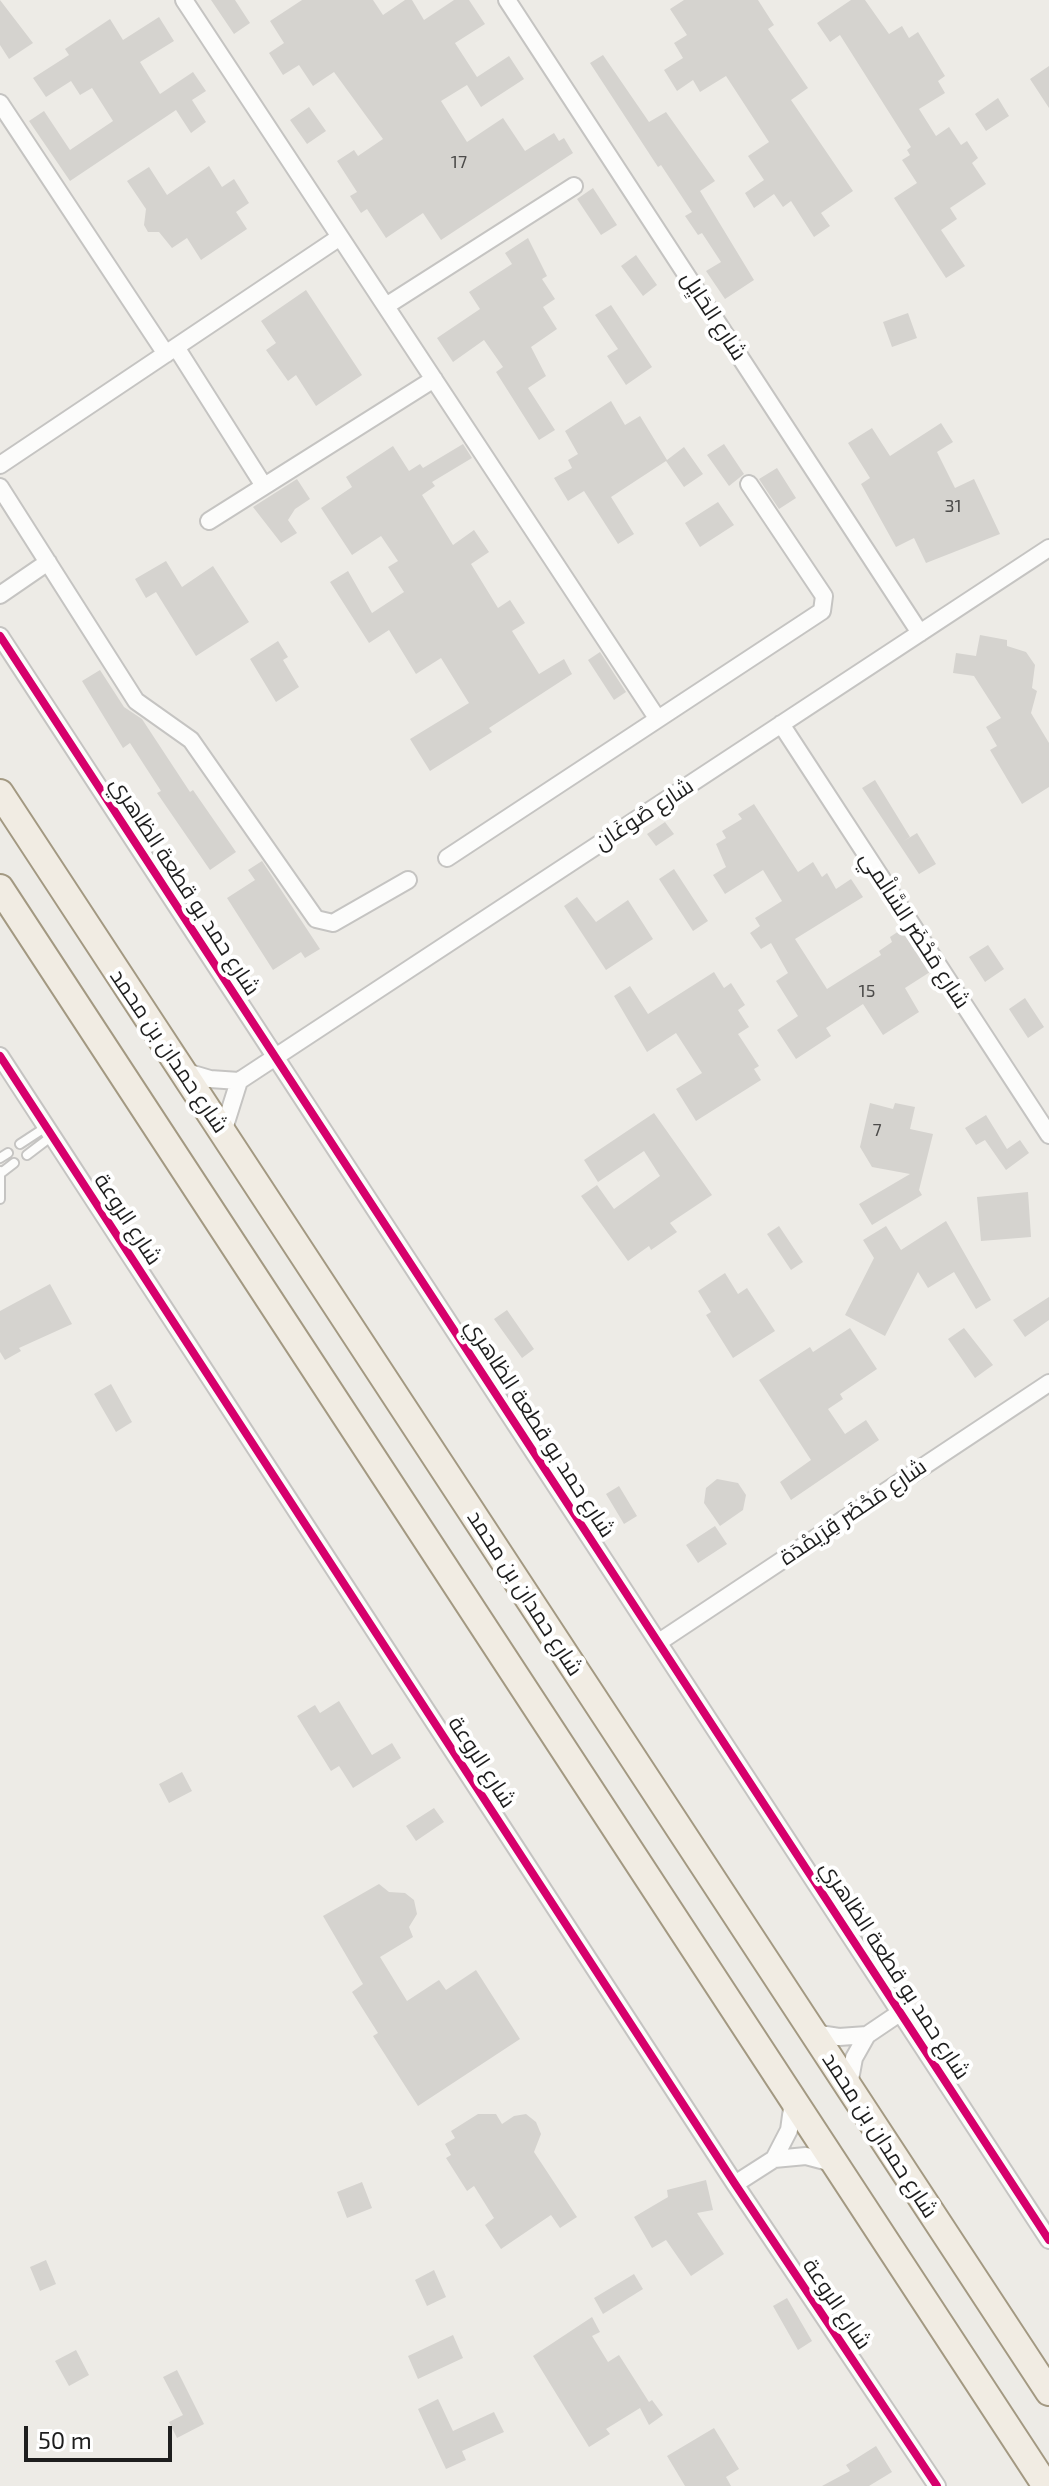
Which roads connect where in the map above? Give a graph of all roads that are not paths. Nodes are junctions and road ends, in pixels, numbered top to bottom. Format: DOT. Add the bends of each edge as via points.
graph roads {
  1 [pos="184,0"];
  2 [pos="507,0"];
  3 [pos="0,103"];
  4 [pos="574,186"];
  5 [pos="340,237"];
  6 [pos="386,306"];
  7 [pos="171,351"];
  8 [pos="434,379"];
  9 [pos="0,465"];
  10 [pos="749,484"];
  11 [pos="264,486"];
  12 [pos="0,487"];
  13 [pos="209,521"];
  14 [pos="1049,548"];
  15 [pos="48,562"];
  16 [pos="0,595"];
  17 [pos="920,633"];
  18 [pos="0,636"];
  19 [pos="657,718"];
  20 [pos="781,724"];
  21 [pos="0,793"];
  22 [pos="447,858"];
  23 [pos="408,880"];
  24 [pos="0,888"];
  25 [pos="0,1056"];
  26 [pos="275,1057"];
  27 [pos="182,1071"];
  28 [pos="239,1081"];
  29 [pos="50,1131"];
  30 [pos="223,1132"];
  31 [pos="1049,1135"];
  32 [pos="20,1144"];
  33 [pos="27,1155"];
  34 [pos="14,1163"];
  35 [pos="0,1172"];
  36 [pos="0,1199"];
  37 [pos="1049,1383"];
  38 [pos="659,1642"];
  39 [pos="901,2012"];
  40 [pos="812,2033"];
  41 [pos="867,2035"];
  42 [pos="849,2085"];
  43 [pos="794,2099"];
  44 [pos="774,2159"];
  45 [pos="837,2164"];
  46 [pos="735,2184"];
  47 [pos="1049,2240"];
  48 [pos="1049,2392"];
  49 [pos="1009,2430"];
  50 [pos="937,2486"];
  51 [pos="1028,2486"];
  52 [pos="1046,2486"];
  1 -- 5 [label="street"];
  2 -- 17 [label="street, شارع الحَايِل"];
  3 -- 7 [label="street"];
  4 -- 6 [label="street"];
  5 -- 6 [label="street"];
  5 -- 7 [label="street"];
  6 -- 8 [label="street"];
  7 -- 9 [label="street"];
  7 -- 11 [label="street"];
  8 -- 11 [label="street"];
  8 -- 19 [label="street"];
  10 -- 19 [label="street" via="825,604 816,616"];
  11 -- 13 [label="street"];
  12 -- 15 [label="street"];
  14 -- 17 [label="street, شارع صُوغَان"];
  15 -- 16 [label="street"];
  15 -- 23 [label="street" via="136,701 191,740 316,919 333,923"];
  17 -- 20 [label="street, شارع صُوغَان"];
  18 -- 26 [label="street, شارع حمد بو قطعة الظاهري"];
  19 -- 22 [label="street"];
  20 -- 26 [label="street, شارع صُوغَان"];
  20 -- 31 [label="street, شارع مَحْضَر السَّالْمي"];
  21 -- 27 [label="main road, شارع حمدان بن محمد"];
  24 -- 43 [label="main road"];
  25 -- 29 [label="street, شارع الروعة"];
  26 -- 28 [label="street, شارع صُوغَان"];
  26 -- 38 [label="street, شارع حمد بو قطعة الظاهري"];
  27 -- 28 [label="street"];
  27 -- 30 [label="main road, شارع حمدان بن محمد"];
  28 -- 30 [label="street"];
  29 -- 32 [label="lane"];
  29 -- 33 [label="lane"];
  29 -- 46 [label="street, شارع الروعة"];
  30 -- 40 [label="main road, شارع حمدان بن محمد"];
  34 -- 35 [label="lane"];
  35 -- 36 [label="lane"];
  37 -- 38 [label="street, شارع مَحْضَر قِرَيمْدَة"];
  38 -- 39 [label="street, شارع حمد بو قطعة الظاهري"];
  39 -- 41 [label="street, شارع حمد بو قطعة الظاهري"];
  39 -- 47 [label="street, شارع حمد بو قطعة الظاهري"];
  40 -- 41 [label="street"];
  40 -- 42 [label="main road, شارع حمدان بن محمد"];
  41 -- 42 [label="street" via="854,2058"];
  42 -- 48 [label="main road, شارع حمدان بن محمد"];
  43 -- 44 [label="street" via="789,2130"];
  43 -- 45 [label="main road"];
  44 -- 45 [label="street" via="806,2156"];
  44 -- 46 [label="street"];
  45 -- 49 [label="main road"];
  46 -- 50 [label="street, شارع الروعة"];
  49 -- 51 [label="main road"];
  49 -- 52 [label="main road"];
}
